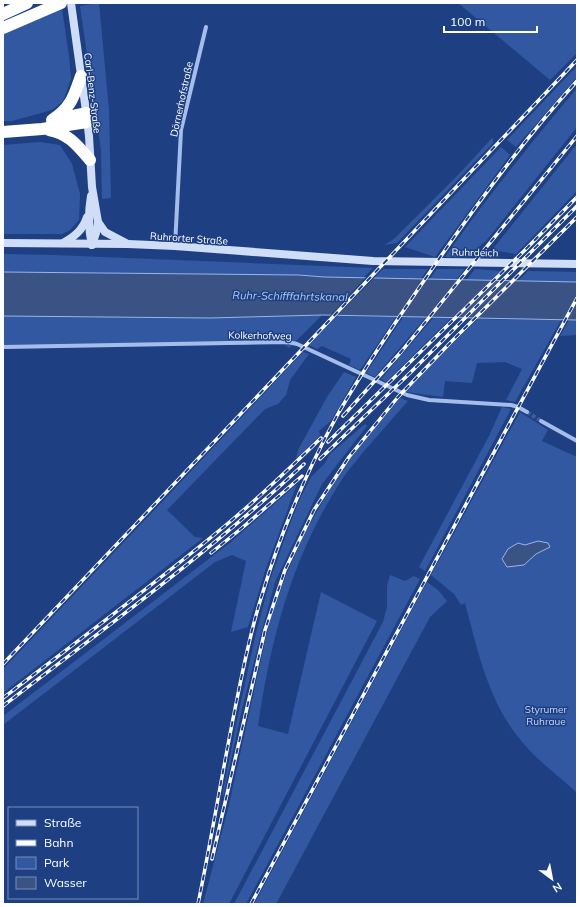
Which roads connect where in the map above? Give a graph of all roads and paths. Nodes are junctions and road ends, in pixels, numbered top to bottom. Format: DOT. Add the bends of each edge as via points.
graph roads {
  1 [pos="27,3"];
  2 [pos="61,3"];
  3 [pos="71,3"];
  4 [pos="3,14"];
  5 [pos="206,27"];
  6 [pos="3,28"];
  7 [pos="81,76"];
  8 [pos="86,118"];
  9 [pos="52,120"];
  10 [pos="3,127"];
  11 [pos="42,129"];
  12 [pos="3,132"];
  13 [pos="90,160"];
  14 [pos="92,187"];
  15 [pos="88,211"];
  16 [pos="98,222"];
  17 [pos="3,243"];
  18 [pos="62,244"];
  19 [pos="92,244"];
  20 [pos="128,244"];
  21 [pos="175,246"];
  22 [pos="373,261"];
  23 [pos="577,264"];
  24 [pos="3,347"];
  25 [pos="527,412"];
  26 [pos="541,421"];
  27 [pos="577,441"];
  1 -- 4 [label="highway"];
  2 -- 6 [label="highway"];
  3 -- 7 [label="main road, Carl-Benz-Straße"];
  5 -- 21 [label="street, Dörnerhofstraße" via="181,130"];
  7 -- 8 [label="main road, Carl-Benz-Straße"];
  7 -- 9 [label="highway" via="69,106"];
  8 -- 9 [label="highway"];
  8 -- 11 [label="highway"];
  8 -- 13 [label="main road, Carl-Benz-Straße"];
  9 -- 10 [label="highway"];
  11 -- 12 [label="highway"];
  11 -- 13 [label="highway" via="62,133"];
  13 -- 14 [label="main road, Carl-Benz-Straße"];
  14 -- 15 [label="main road, Carl-Benz-Straße"];
  14 -- 16 [label="main road, Carl-Benz-Straße"];
  15 -- 18 [label="main road" via="80,230 73,238"];
  15 -- 19 [label="main road, Carl-Benz-Straße"];
  16 -- 19 [label="main road, Carl-Benz-Straße"];
  16 -- 20 [label="main road" via="105,232"];
  17 -- 18 [label="main road, Ruhrorter Straße"];
  18 -- 19 [label="main road, Ruhrorter Straße"];
  19 -- 20 [label="main road, Ruhrorter Straße"];
  20 -- 21 [label="main road, Ruhrorter Straße"];
  21 -- 22 [label="main road, Ruhrorter Straße"];
  22 -- 23 [label="main road, Ruhrdeich"];
  24 -- 25 [label="street, Kolkerhofweg" via="288,342 407,396 429,400 511,405"];
  26 -- 27 [label="street"];
}
